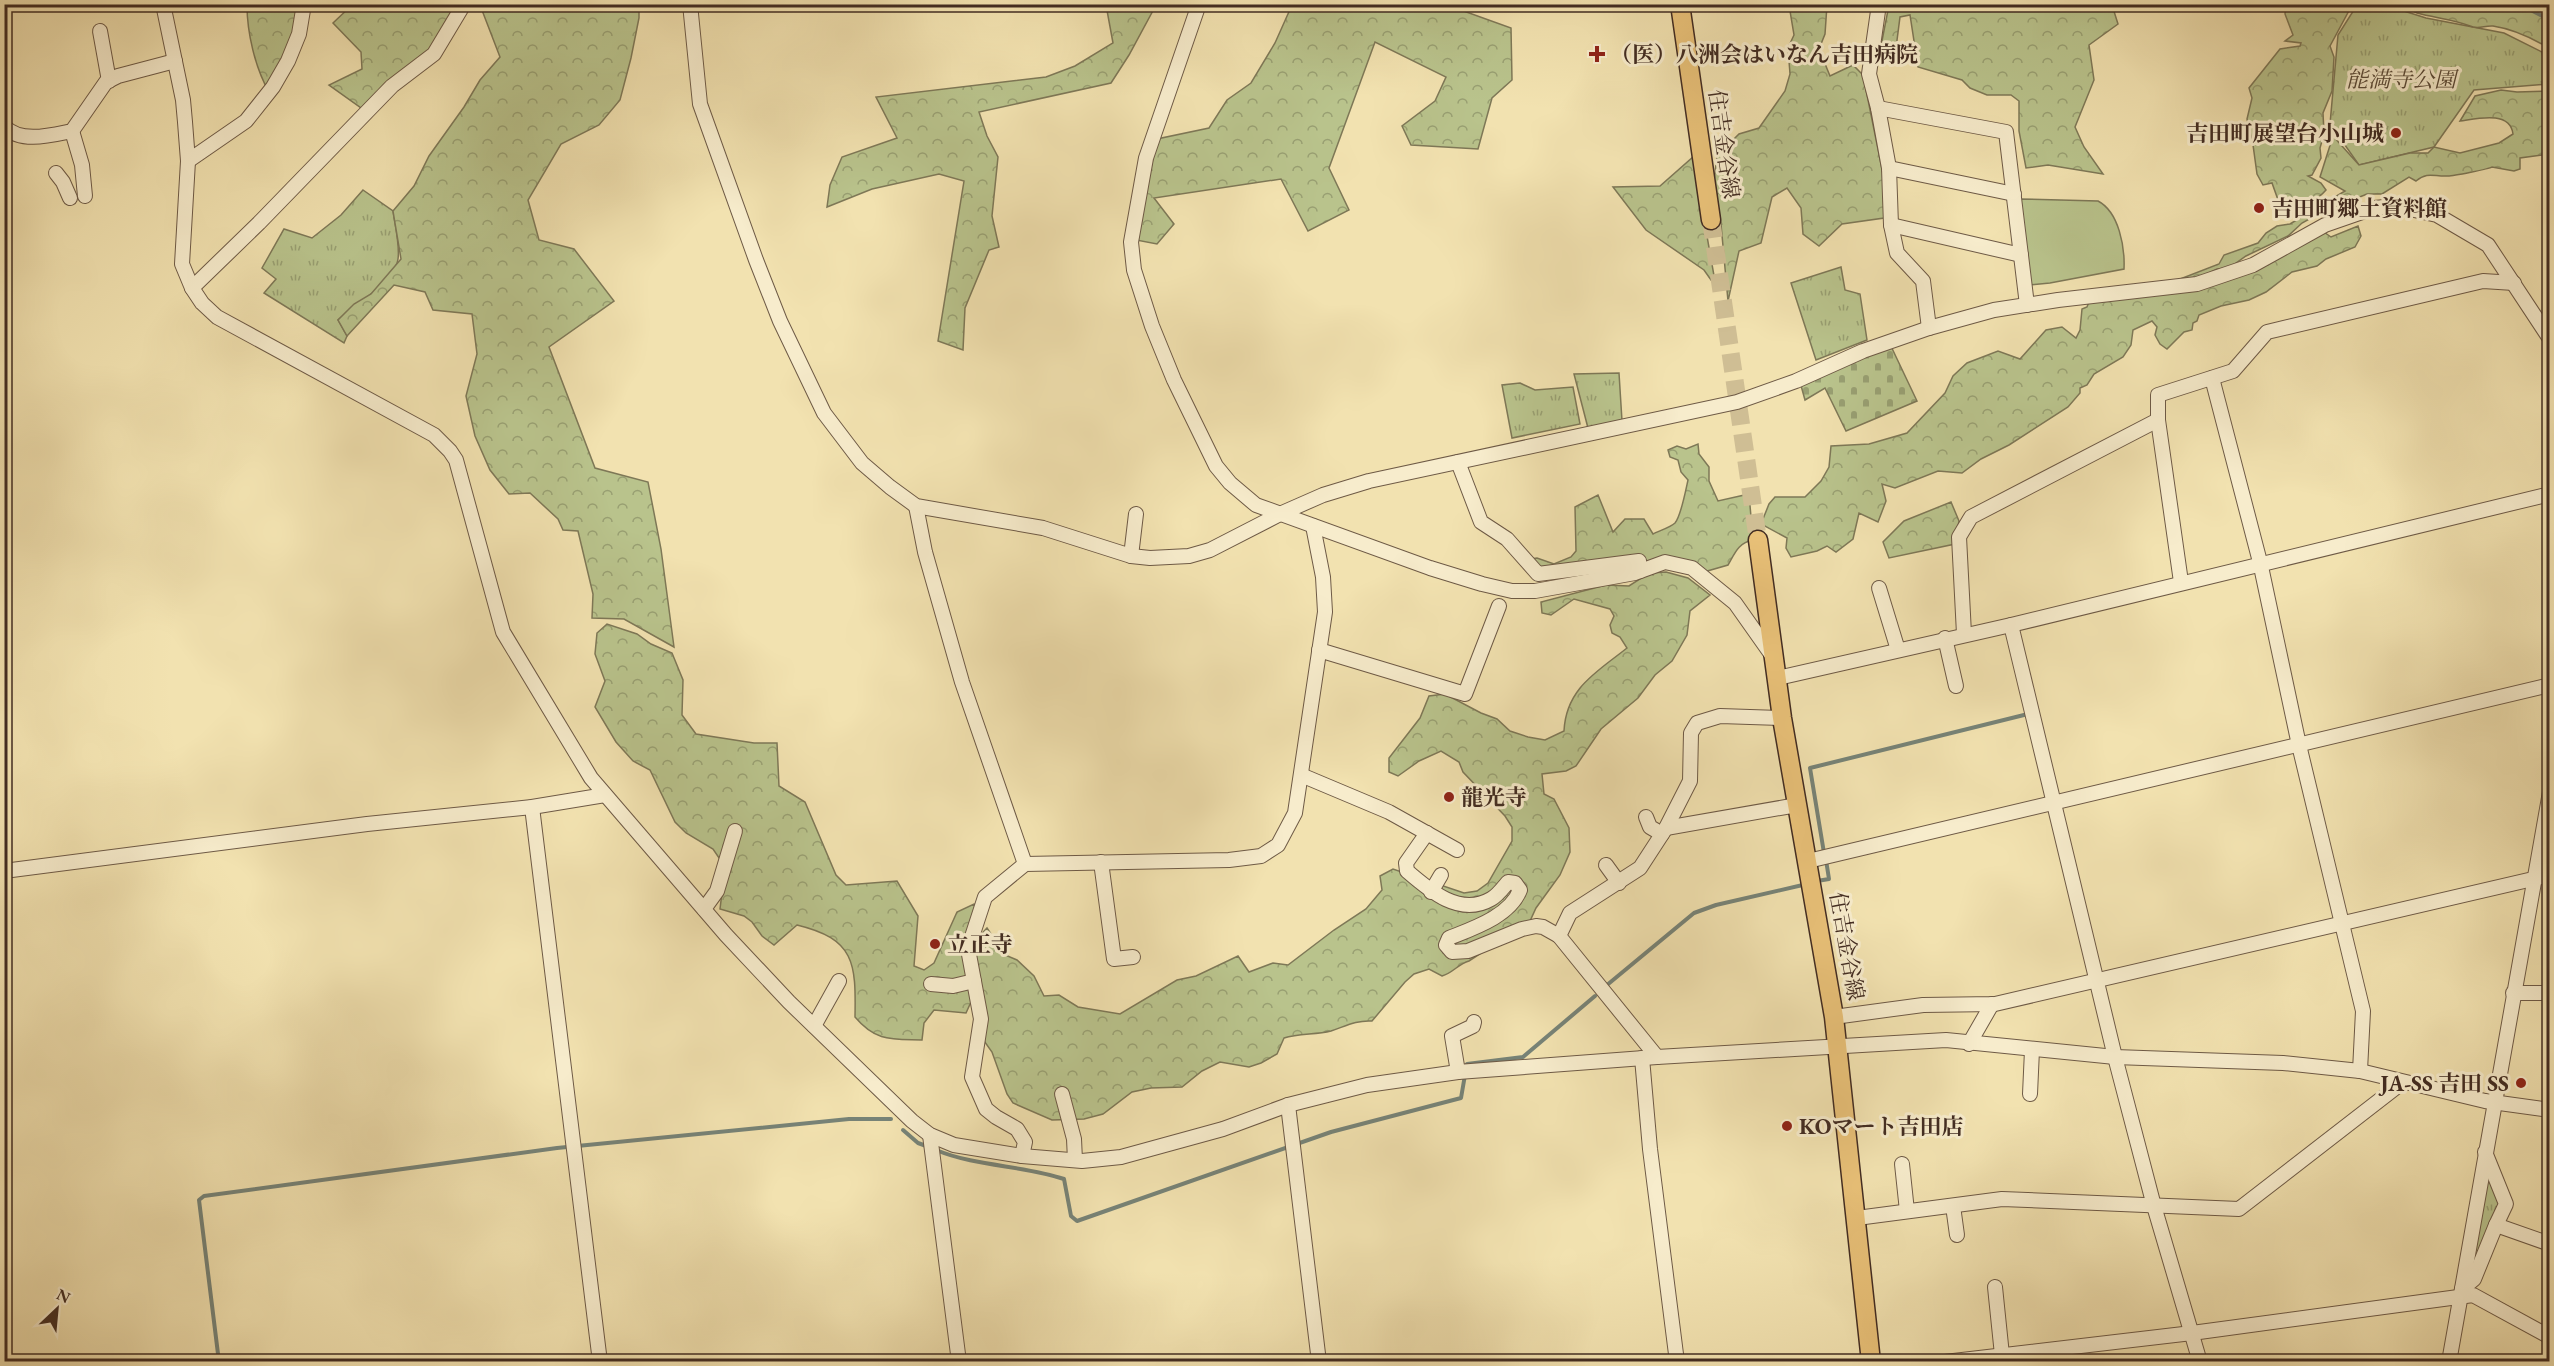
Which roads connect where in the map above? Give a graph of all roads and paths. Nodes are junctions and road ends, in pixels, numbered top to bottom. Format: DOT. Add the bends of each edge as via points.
graph roads {
  1 [pos="163,4"];
  2 [pos="304,4"];
  3 [pos="464,4"];
  4 [pos="690,4"];
  5 [pos="1199,4"];
  6 [pos="1680,4"];
  7 [pos="1879,4"];
  8 [pos="100,31"];
  9 [pos="175,61"];
  10 [pos="109,81"];
  11 [pos="1878,108"];
  12 [pos="4,126"];
  13 [pos="72,131"];
  14 [pos="188,161"];
  15 [pos="1889,168"];
  16 [pos="56,173"];
  17 [pos="2014,194"];
  18 [pos="85,196"];
  19 [pos="70,198"];
  20 [pos="1711,220"];
  21 [pos="1891,225"];
  22 [pos="2021,255"];
  23 [pos="2514,283"];
  24 [pos="192,288"];
  25 [pos="2027,305"];
  26 [pos="1929,328"];
  27 [pos="2550,339"];
  28 [pos="2212,378"];
  29 [pos="2158,420"];
  30 [pos="1458,462"];
  31 [pos="2550,494"];
  32 [pos="916,506"];
  33 [pos="1282,513"];
  34 [pos="1136,514"];
  35 [pos="1313,526"];
  36 [pos="1758,540"];
  37 [pos="1131,556"];
  38 [pos="2260,562"];
  39 [pos="1641,571"];
  40 [pos="2181,582"];
  41 [pos="1879,588"];
  42 [pos="1499,606"];
  43 [pos="2012,625"];
  44 [pos="1964,634"];
  45 [pos="1945,638"];
  46 [pos="1319,650"];
  47 [pos="1898,650"];
  48 [pos="1774,659"];
  49 [pos="1778,678"];
  50 [pos="2550,685"];
  51 [pos="1956,686"];
  52 [pos="1782,718"];
  53 [pos="2299,745"];
  54 [pos="1301,775"];
  55 [pos="2550,792"];
  56 [pos="605,795"];
  57 [pos="2055,802"];
  58 [pos="1797,805"];
  59 [pos="532,807"];
  60 [pos="1646,817"];
  61 [pos="735,831"];
  62 [pos="1664,831"];
  63 [pos="1427,833"];
  64 [pos="1457,850"];
  65 [pos="1101,862"];
  66 [pos="1025,864"];
  67 [pos="1606,864"];
  68 [pos="1816,869"];
  69 [pos="4,871"];
  70 [pos="2550,874"];
  71 [pos="1441,875"];
  72 [pos="2534,878"];
  73 [pos="1619,883"];
  74 [pos="1431,892"];
  75 [pos="704,909"];
  76 [pos="2342,922"];
  77 [pos="1559,936"];
  78 [pos="1133,957"];
  79 [pos="2096,980"];
  80 [pos="838,981"];
  81 [pos="974,981"];
  82 [pos="931,984"];
  83 [pos="2513,993"];
  84 [pos="2550,993"];
  85 [pos="1992,1004"];
  86 [pos="1834,1017"];
  87 [pos="1474,1022"];
  88 [pos="814,1026"];
  89 [pos="1969,1044"];
  90 [pos="1838,1048"];
  91 [pos="2032,1050"];
  92 [pos="1657,1057"];
  93 [pos="2115,1057"];
  94 [pos="1642,1058"];
  95 [pos="2360,1071"];
  96 [pos="1462,1072"];
  97 [pos="2403,1082"];
  98 [pos="1062,1094"];
  99 [pos="2030,1094"];
  100 [pos="2495,1103"];
  101 [pos="1288,1105"];
  102 [pos="2550,1110"];
  103 [pos="931,1143"];
  104 [pos="2485,1151"];
  105 [pos="1022,1156"];
  106 [pos="1075,1161"];
  107 [pos="1902,1164"];
  108 [pos="1953,1206"];
  109 [pos="2154,1206"];
  110 [pos="1907,1211"];
  111 [pos="1857,1218"];
  112 [pos="2496,1225"];
  113 [pos="1957,1235"];
  114 [pos="2550,1244"];
  115 [pos="1995,1287"];
  116 [pos="2462,1293"];
  117 [pos="2192,1333"];
  118 [pos="2550,1337"];
  119 [pos="2002,1355"];
  120 [pos="600,1362"];
  121 [pos="959,1362"];
  122 [pos="1319,1362"];
  123 [pos="1677,1362"];
  124 [pos="1871,1362"];
  125 [pos="1945,1362"];
  126 [pos="2200,1362"];
  127 [pos="2449,1362"];
  1 -- 9 [label="street"];
  2 -- 14 [label="street" via="300,34 273,87 246,122"];
  3 -- 24 [label="street" via="434,54 392,86"];
  4 -- 32 [label="street" via="700,104 780,321 824,413 862,463"];
  5 -- 33 [label="street" via="1146,158 1131,242 1134,270 1174,380 1216,466 1256,505"];
  6 -- 20 [label="main road, 住吉金谷線"];
  7 -- 11 [label="street" via="1869,74"];
  8 -- 10 [label="street"];
  9 -- 10 [label="street"];
  9 -- 14 [label="street"];
  10 -- 13 [label="street"];
  11 -- 15 [label="street"];
  11 -- 17 [label="street" via="2007,132"];
  12 -- 13 [label="street" via="26,136"];
  13 -- 18 [label="street" via="82,165"];
  14 -- 24 [label="street" via="182,264"];
  15 -- 17 [label="street"];
  15 -- 21 [label="street"];
  16 -- 19 [label="street"];
  17 -- 22 [label="street"];
  21 -- 22 [label="street"];
  21 -- 26 [label="street" via="1897,253 1923,281"];
  22 -- 25 [label="street"];
  23 -- 25 [label="street" via="2488,245 2463,228 2437,215 2396,206 2374,208 2325,225 2253,265 2197,284"];
  23 -- 27 [label="street"];
  23 -- 28 [label="street" via="2483,281 2266,332 2234,371"];
  24 -- 56 [label="street" via="217,317 434,435 450,451 456,460 503,632"];
  25 -- 26 [label="street"];
  26 -- 30 [label="street" via="1737,402"];
  28 -- 29 [label="street" via="2158,395"];
  28 -- 38 [label="street"];
  29 -- 40 [label="street"];
  29 -- 44 [label="street" via="1971,517 1959,537"];
  30 -- 33 [label="street" via="1369,480"];
  30 -- 39 [label="street" via="1481,522 1507,540 1538,574 1639,561"];
  31 -- 38 [label="street"];
  32 -- 37 [label="street" via="1043,528"];
  32 -- 66 [label="street" via="962,682"];
  33 -- 35 [label="street"];
  33 -- 37 [label="street" via="1210,550 1189,556"];
  34 -- 37 [label="street"];
  35 -- 39 [label="street" via="1430,568 1512,591 1535,591"];
  35 -- 46 [label="street" via="1325,612"];
  36 -- 48 [label="main road, 住吉金谷線"];
  38 -- 40 [label="street"];
  38 -- 53 [label="street"];
  39 -- 48 [label="street" via="1665,562 1692,568 1735,603"];
  40 -- 43 [label="street"];
  41 -- 47 [label="street"];
  42 -- 46 [label="street" via="1465,694"];
  43 -- 44 [label="street"];
  43 -- 57 [label="street"];
  44 -- 45 [label="street"];
  45 -- 47 [label="street"];
  45 -- 51 [label="street"];
  46 -- 54 [label="street"];
  47 -- 49 [label="street"];
  48 -- 49 [label="main road, 住吉金谷線"];
  49 -- 52 [label="main road, 住吉金谷線"];
  50 -- 53 [label="street"];
  52 -- 58 [label="main road, 住吉金谷線"];
  52 -- 62 [label="street" via="1720,716 1698,723 1691,733 1690,781"];
  53 -- 57 [label="street"];
  53 -- 76 [label="street"];
  54 -- 63 [label="street" via="1389,812"];
  54 -- 65 [label="street" via="1295,813 1287,831 1278,845 1261,856"];
  55 -- 72 [label="street"];
  56 -- 59 [label="street"];
  56 -- 75 [label="street"];
  57 -- 68 [label="street"];
  57 -- 79 [label="street"];
  58 -- 62 [label="street"];
  58 -- 68 [label="main road, 住吉金谷線"];
  59 -- 69 [label="street"];
  59 -- 120 [label="street"];
  60 -- 62 [label="street" via="1650,827"];
  61 -- 75 [label="street" via="717,891"];
  62 -- 73 [label="street" via="1640,868"];
  63 -- 64 [label="street"];
  63 -- 74 [label="street" via="1406,863 1407,871"];
  65 -- 66 [label="street"];
  65 -- 78 [label="street" via="1114,959"];
  66 -- 81 [label="street" via="986,897 968,950"];
  67 -- 73 [label="street"];
  68 -- 86 [label="main road, 住吉金谷線"];
  70 -- 72 [label="street"];
  71 -- 74 [label="street"];
  72 -- 76 [label="street"];
  72 -- 83 [label="street"];
  73 -- 77 [label="street" via="1570,913"];
  74 -- 77 [label="street" via="1466,906 1492,899 1508,882 1515,883 1520,890 1515,902 1482,925 1449,938 1446,945 1452,952 1468,951 1536,926"];
  75 -- 88 [label="street"];
  76 -- 79 [label="street"];
  76 -- 95 [label="street" via="2363,1011"];
  77 -- 92 [label="street"];
  79 -- 85 [label="street"];
  79 -- 93 [label="street"];
  80 -- 88 [label="street"];
  81 -- 82 [label="street" via="953,986"];
  81 -- 105 [label="street" via="981,1019 972,1077 986,1109 1017,1129 1025,1142"];
  83 -- 84 [label="street"];
  83 -- 100 [label="street"];
  85 -- 86 [label="street" via="1923,1005"];
  85 -- 89 [label="street"];
  86 -- 90 [label="main road, 住吉金谷線"];
  87 -- 96 [label="street" via="1452,1036"];
  88 -- 103 [label="street"];
  89 -- 90 [label="street" via="1946,1040"];
  89 -- 91 [label="street"];
  90 -- 92 [label="street"];
  90 -- 111 [label="main road, 住吉金谷線"];
  91 -- 93 [label="street"];
  91 -- 99 [label="street"];
  92 -- 94 [label="street"];
  93 -- 95 [label="street" via="2283,1063"];
  93 -- 109 [label="street"];
  94 -- 96 [label="street"];
  94 -- 123 [label="street"];
  95 -- 97 [label="street"];
  96 -- 101 [label="street" via="1367,1085"];
  97 -- 100 [label="street"];
  97 -- 109 [label="street" via="2239,1209"];
  98 -- 106 [label="street" via="1074,1139"];
  100 -- 102 [label="street"];
  100 -- 104 [label="street"];
  101 -- 106 [label="street" via="1223,1129 1121,1156"];
  101 -- 122 [label="street"];
  103 -- 105 [label="street"];
  103 -- 121 [label="street"];
  104 -- 112 [label="street" via="2506,1204"];
  104 -- 116 [label="street"];
  105 -- 106 [label="street"];
  107 -- 110 [label="street"];
  108 -- 109 [label="street" via="2002,1199"];
  108 -- 110 [label="street"];
  108 -- 113 [label="street"];
  109 -- 117 [label="street"];
  110 -- 111 [label="street"];
  111 -- 124 [label="main road, 住吉金谷線"];
  112 -- 114 [label="street"];
  112 -- 116 [label="street" via="2474,1279"];
  115 -- 119 [label="street"];
  116 -- 117 [label="street"];
  116 -- 118 [label="street" via="2473,1295"];
  116 -- 127 [label="street"];
  117 -- 119 [label="street"];
  117 -- 126 [label="street"];
  119 -- 125 [label="street"];
}
